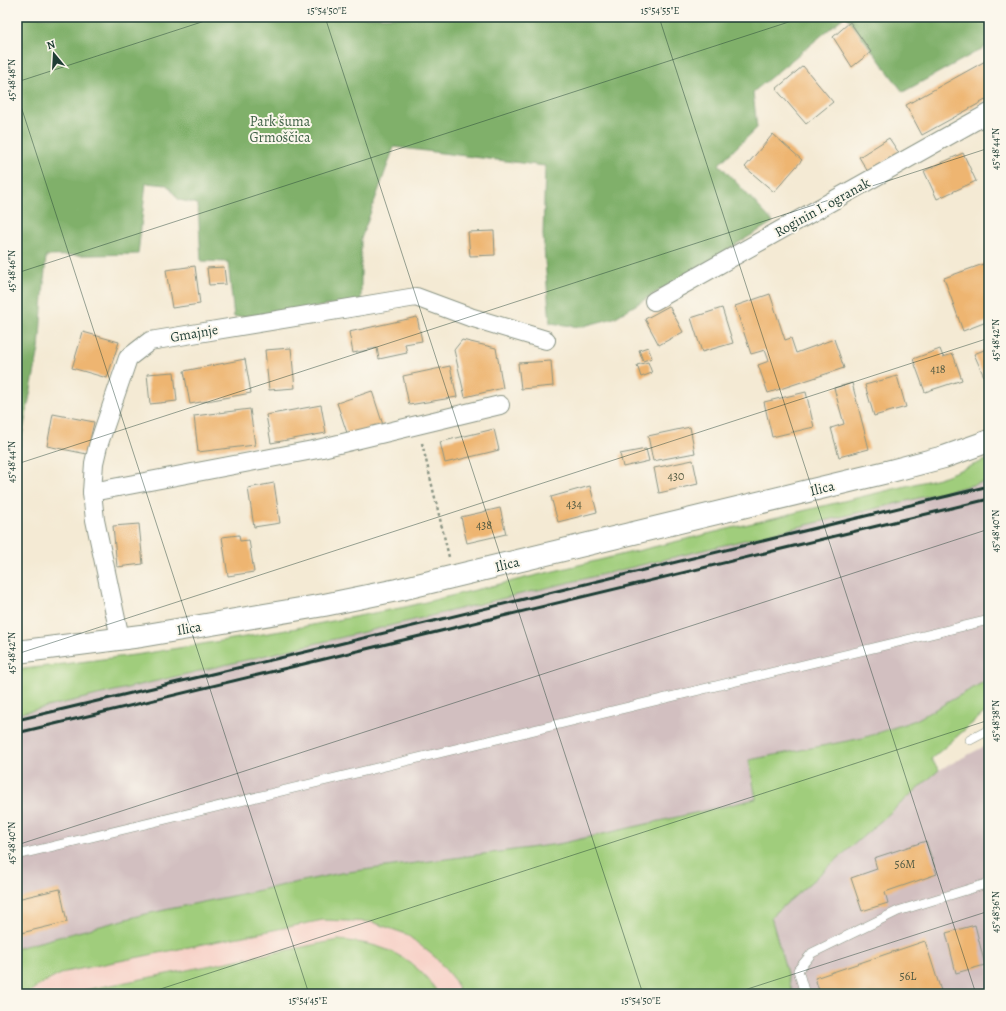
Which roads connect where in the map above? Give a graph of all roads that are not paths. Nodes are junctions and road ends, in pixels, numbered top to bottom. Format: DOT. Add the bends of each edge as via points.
graph roads {
  1 [pos="989,113"];
  2 [pos="654,301"];
  3 [pos="546,340"];
  4 [pos="500,405"];
  5 [pos="989,441"];
  6 [pos="92,492"];
  7 [pos="989,620"];
  8 [pos="120,638"];
  9 [pos="17,652"];
  10 [pos="989,730"];
  11 [pos="970,740"];
  12 [pos="17,855"];
  13 [pos="989,883"];
  14 [pos="805,994"];
  1 -- 2 [label="street, Roginin I. ogranak"];
  3 -- 6 [label="street, Gmajnje" via="470,317 416,297 150,341 128,358 98,446"];
  4 -- 6 [label="street" via="318,449"];
  5 -- 8 [label="main road, Ilica" via="944,457 887,472 398,590 324,605"];
  6 -- 8 [label="street, Gmajnje" via="95,520"];
  7 -- 12 [label="lane"];
  8 -- 9 [label="main road, Ilica"];
  10 -- 11 [label="lane"];
  13 -- 14 [label="lane" via="898,910 812,953 798,970"];
}
